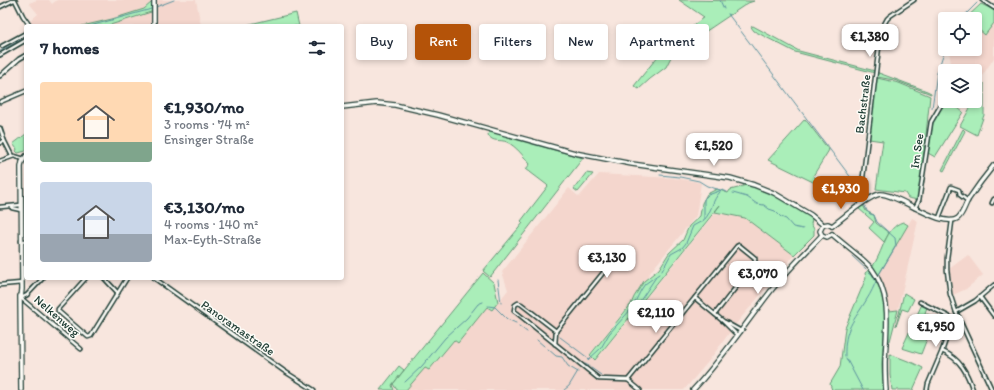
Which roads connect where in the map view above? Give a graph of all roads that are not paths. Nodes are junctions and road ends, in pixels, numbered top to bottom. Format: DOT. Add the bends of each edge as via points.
graph roads {
  1 [pos="14,0"];
  2 [pos="154,0"];
  3 [pos="914,0"];
  4 [pos="982,0"];
  5 [pos="0,7"];
  6 [pos="994,8"];
  7 [pos="29,24"];
  8 [pos="154,24"];
  9 [pos="24,34"];
  10 [pos="24,41"];
  11 [pos="2,46"];
  12 [pos="0,55"];
  13 [pos="24,56"];
  14 [pos="0,76"];
  15 [pos="24,92"];
  16 [pos="0,102"];
  17 [pos="344,107"];
  18 [pos="939,108"];
  19 [pos="0,128"];
  20 [pos="4,140"];
  21 [pos="0,143"];
  22 [pos="12,156"];
  23 [pos="24,158"];
  24 [pos="24,160"];
  25 [pos="0,161"];
  26 [pos="994,165"];
  27 [pos="869,199"];
  28 [pos="994,199"];
  29 [pos="968,201"];
  30 [pos="992,203"];
  31 [pos="0,207"];
  32 [pos="22,208"];
  33 [pos="915,209"];
  34 [pos="939,218"];
  35 [pos="952,221"];
  36 [pos="823,226"];
  37 [pos="832,226"];
  38 [pos="832,234"];
  39 [pos="822,236"];
  40 [pos="24,241"];
  41 [pos="615,258"];
  42 [pos="41,280"];
  43 [pos="84,280"];
  44 [pos="106,280"];
  45 [pos="126,280"];
  46 [pos="157,280"];
  47 [pos="22,283"];
  48 [pos="0,285"];
  49 [pos="994,285"];
  50 [pos="118,293"];
  51 [pos="21,298"];
  52 [pos="695,298"];
  53 [pos="980,298"];
  54 [pos="920,302"];
  55 [pos="956,312"];
  56 [pos="715,314"];
  57 [pos="994,316"];
  58 [pos="959,317"];
  59 [pos="954,319"];
  60 [pos="723,321"];
  61 [pos="556,331"];
  62 [pos="741,331"];
  63 [pos="737,336"];
  64 [pos="555,344"];
  65 [pos="81,349"];
  66 [pos="942,351"];
  67 [pos="628,380"];
  68 [pos="21,390"];
  69 [pos="314,390"];
  70 [pos="640,390"];
  71 [pos="693,390"];
  72 [pos="886,390"];
  73 [pos="928,390"];
  74 [pos="974,390"];
  75 [pos="992,390"];
  1 -- 5 [label="street"];
  1 -- 7 [label="street"];
  2 -- 8 [label="main road"];
  3 -- 27 [label="street, Bachstraße" via="887,19 880,34 862,185"];
  4 -- 6 [label="street"];
  9 -- 11 [label="street"];
  10 -- 12 [label="street"];
  13 -- 14 [label="street"];
  15 -- 16 [label="street"];
  17 -- 36 [label="main road" via="377,103 415,109 575,153 632,164 710,174 745,182 811,214"];
  18 -- 33 [label="street, Im See" via="931,122 919,200"];
  19 -- 20 [label="street"];
  20 -- 21 [label="street"];
  20 -- 22 [label="street"];
  22 -- 23 [label="street"];
  22 -- 25 [label="street"];
  24 -- 32 [label="main road" via="21,167"];
  26 -- 29 [label="main road"];
  27 -- 33 [label="main road" via="876,195 886,195"];
  27 -- 37 [label="main road"];
  28 -- 30 [label="street"];
  29 -- 34 [label="street" via="961,196 959,190 951,187"];
  29 -- 35 [label="main road" via="960,216"];
  31 -- 32 [label="street"];
  32 -- 40 [label="main road"];
  33 -- 34 [label="main road"];
  34 -- 35 [label="main road"];
  35 -- 55 [label="street" via="947,270 949,290"];
  36 -- 37 [label="main road"];
  36 -- 39 [label="main road" via="820,231"];
  37 -- 38 [label="main road"];
  38 -- 39 [label="main road"];
  38 -- 72 [label="main road" via="866,264 877,278 885,295"];
  39 -- 62 [label="main road" via="789,269"];
  40 -- 47 [label="main road"];
  41 -- 61 [label="street"];
  42 -- 51 [label="street"];
  43 -- 50 [label="street" via="58,311 87,336 91,336"];
  44 -- 50 [label="street"];
  45 -- 50 [label="street"];
  46 -- 69 [label="street, Panoramastraße"];
  47 -- 48 [label="street"];
  47 -- 51 [label="main road"];
  49 -- 53 [label="street"];
  51 -- 65 [label="street, Nelkenweg"];
  51 -- 68 [label="main road"];
  52 -- 56 [label="street"];
  52 -- 56 [label="street" via="738,245 755,258 753,266"];
  52 -- 67 [label="street"];
  53 -- 55 [label="street"];
  53 -- 57 [label="street"];
  54 -- 59 [label="street"];
  55 -- 58 [label="street"];
  56 -- 60 [label="street"];
  58 -- 59 [label="street"];
  58 -- 75 [label="street"];
  59 -- 66 [label="street"];
  60 -- 62 [label="street"];
  60 -- 63 [label="street"];
  61 -- 64 [label="street"];
  61 -- 64 [label="street" via="521,304 516,305 514,311"];
  62 -- 63 [label="main road"];
  63 -- 71 [label="main road"];
  64 -- 67 [label="street" via="599,379"];
  66 -- 73 [label="street" via="928,384"];
  66 -- 74 [label="street" via="963,366"];
  67 -- 70 [label="street"];
}
